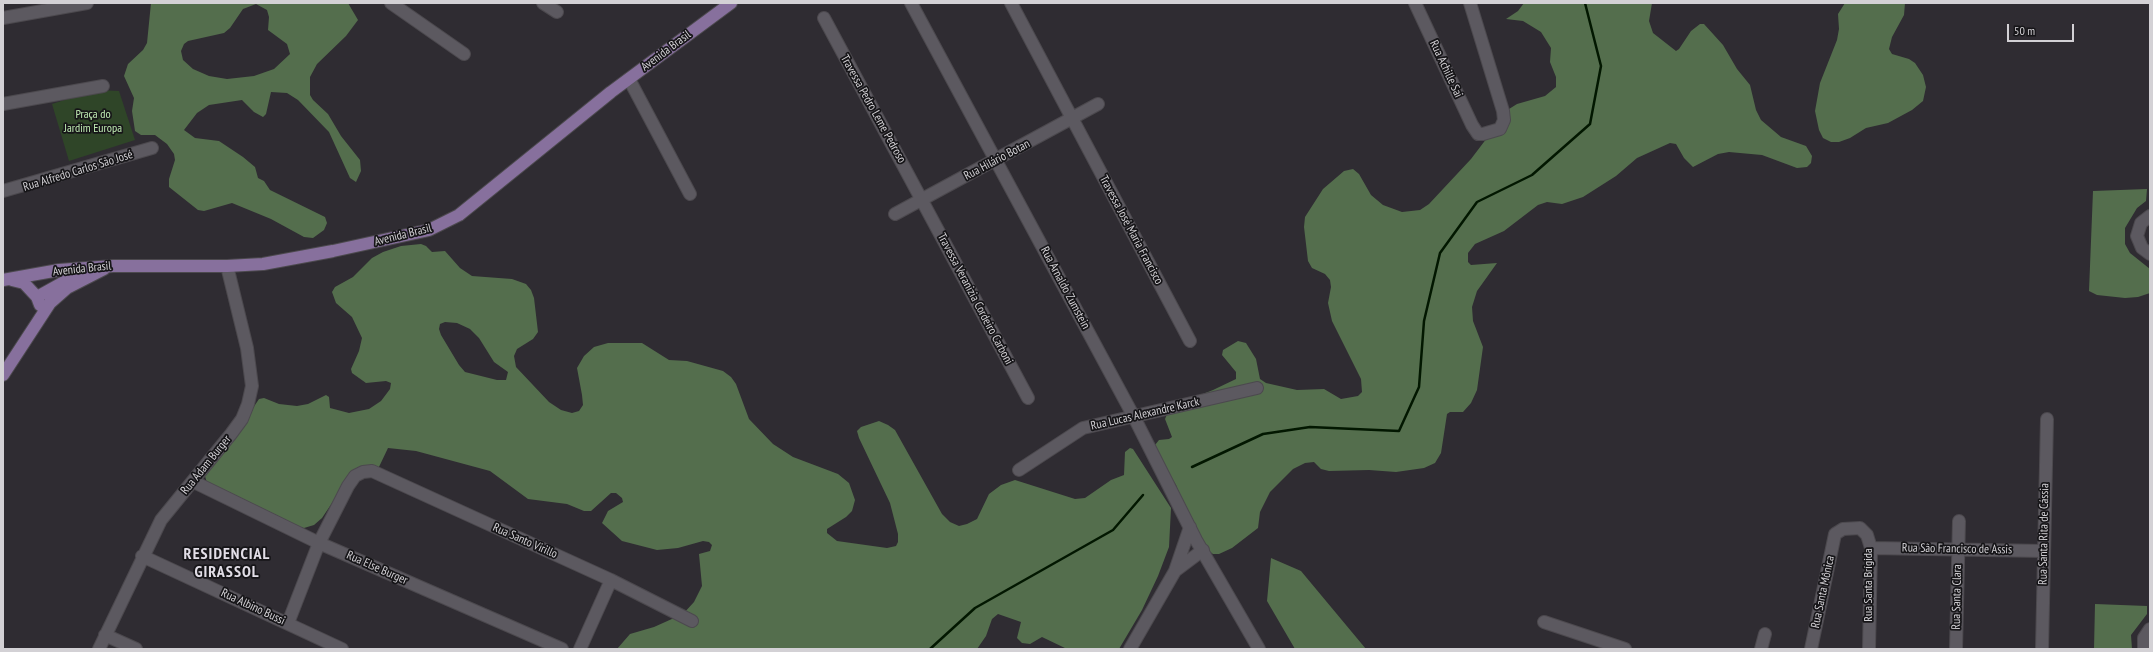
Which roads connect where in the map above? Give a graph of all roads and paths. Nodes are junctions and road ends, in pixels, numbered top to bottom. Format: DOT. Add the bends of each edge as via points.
graph roads {
  1 [pos="86,3"];
  2 [pos="391,3"];
  3 [pos="543,3"];
  4 [pos="731,3"];
  5 [pos="911,3"];
  6 [pos="1011,3"];
  7 [pos="1415,3"];
  8 [pos="1470,3"];
  9 [pos="557,12"];
  10 [pos="3,18"];
  11 [pos="824,18"];
  12 [pos="464,54"];
  13 [pos="629,79"];
  14 [pos="103,86"];
  15 [pos="3,104"];
  16 [pos="1098,104"];
  17 [pos="1071,120"];
  18 [pos="152,148"];
  19 [pos="996,161"];
  20 [pos="3,191"];
  21 [pos="690,194"];
  22 [pos="922,199"];
  23 [pos="895,214"];
  24 [pos="2150,216"];
  25 [pos="2150,254"];
  26 [pos="113,266"];
  27 [pos="227,266"];
  28 [pos="7,280"];
  29 [pos="37,297"];
  30 [pos="40,316"];
  31 [pos="1190,340"];
  32 [pos="3,375"];
  33 [pos="1257,388"];
  34 [pos="1028,398"];
  35 [pos="1134,417"];
  36 [pos="2047,418"];
  37 [pos="1019,470"];
  38 [pos="194,482"];
  39 [pos="1959,521"];
  40 [pos="1190,527"];
  41 [pos="1835,534"];
  42 [pos="319,543"];
  43 [pos="1871,548"];
  44 [pos="1958,549"];
  45 [pos="1203,550"];
  46 [pos="2044,551"];
  47 [pos="142,556"];
  48 [pos="1175,570"];
  49 [pos="612,580"];
  50 [pos="692,621"];
  51 [pos="1544,622"];
  52 [pos="288,623"];
  53 [pos="2150,629"];
  54 [pos="1765,634"];
  55 [pos="105,635"];
  56 [pos="99,649"];
  57 [pos="136,649"];
  58 [pos="342,649"];
  59 [pos="562,649"];
  60 [pos="580,649"];
  61 [pos="1130,649"];
  62 [pos="1259,649"];
  63 [pos="1626,649"];
  64 [pos="1761,649"];
  65 [pos="1811,649"];
  66 [pos="1869,649"];
  67 [pos="1956,649"];
  68 [pos="2042,649"];
  69 [pos="2144,649"];
  1 -- 10 [label="street"];
  2 -- 12 [label="street"];
  3 -- 9 [label="street"];
  4 -- 13 [label="main road, Avenida Brasil"];
  5 -- 19 [label="street, Rua Arnaldo Zumstein"];
  6 -- 17 [label="street, Travessa José Maria Francisco"];
  7 -- 8 [label="street, Rua Achille Sai" via="1478,134 1483,134 1500,129 1504,120"];
  11 -- 22 [label="street, Travessa Pedro Leme Pedroso"];
  13 -- 21 [label="street"];
  13 -- 27 [label="main road, Avenida Brasil" via="459,215 429,230 262,264"];
  14 -- 15 [label="street"];
  16 -- 17 [label="street, Rua Hilário Botan"];
  17 -- 19 [label="street, Rua Hilário Botan"];
  17 -- 31 [label="street, Travessa José Maria Francisco"];
  18 -- 20 [label="street, Rua Alfredo Carlos São José"];
  19 -- 22 [label="street, Rua Hilário Botan"];
  19 -- 35 [label="street, Rua Arnaldo Zumstein"];
  22 -- 23 [label="street, Rua Hilário Botan"];
  22 -- 34 [label="street, Travessa Veranizia Cordeiro Carboni"];
  24 -- 25 [label="street" via="2141,223 2137,236 2142,248"];
  26 -- 27 [label="main road, Avenida Brasil"];
  26 -- 28 [label="main road, Avenida Brasil" via="59,270"];
  26 -- 29 [label="main road" via="70,278"];
  26 -- 30 [label="main road" via="67,288"];
  27 -- 38 [label="street, Rua Adam Burger" via="247,348 252,386 242,419"];
  28 -- 29 [label="main road" via="24,283"];
  29 -- 30 [label="main road" via="41,308"];
  30 -- 32 [label="main road"];
  33 -- 35 [label="street, Rua Lucas Alexandre Karck"];
  35 -- 37 [label="street, Rua Lucas Alexandre Karck" via="1083,428"];
  35 -- 40 [label="street, Rua Arnaldo Zumstein"];
  36 -- 46 [label="street, Rua Santa Rita de Cássia"];
  38 -- 42 [label="street, Rua Else Burger"];
  38 -- 47 [label="street, Rua Adam Burger" via="161,520"];
  39 -- 44 [label="street, Rua Santa Clara"];
  40 -- 45 [label="street, Rua Arnaldo Zumstein"];
  40 -- 48 [label="street"];
  41 -- 43 [label="street, Rua Santa Brígida" via="1843,529 1860,528 1867,535"];
  41 -- 65 [label="street, Rua Santa Mônica"];
  42 -- 49 [label="street, Rua Santo Virillo" via="348,486 356,476 372,471"];
  42 -- 52 [label="street"];
  42 -- 59 [label="street, Rua Else Burger"];
  43 -- 44 [label="street, Rua São Francisco de Assis"];
  43 -- 66 [label="street, Rua Santa Brígida"];
  44 -- 46 [label="street, Rua São Francisco de Assis"];
  44 -- 67 [label="street, Rua Santa Clara"];
  45 -- 48 [label="street"];
  45 -- 62 [label="street, Rua Arnaldo Zumstein"];
  46 -- 68 [label="street, Rua Santa Rita de Cássia"];
  47 -- 52 [label="street, Rua Albino Bussi"];
  47 -- 55 [label="street, Rua Adam Burger"];
  48 -- 61 [label="street"];
  49 -- 50 [label="street, Rua Santo Virillo"];
  49 -- 60 [label="street"];
  51 -- 63 [label="street"];
  52 -- 58 [label="street, Rua Albino Bussi"];
  53 -- 69 [label="street" via="2144,638"];
  54 -- 64 [label="street"];
  55 -- 56 [label="street, Rua Adam Burger"];
  55 -- 57 [label="street"];
}
